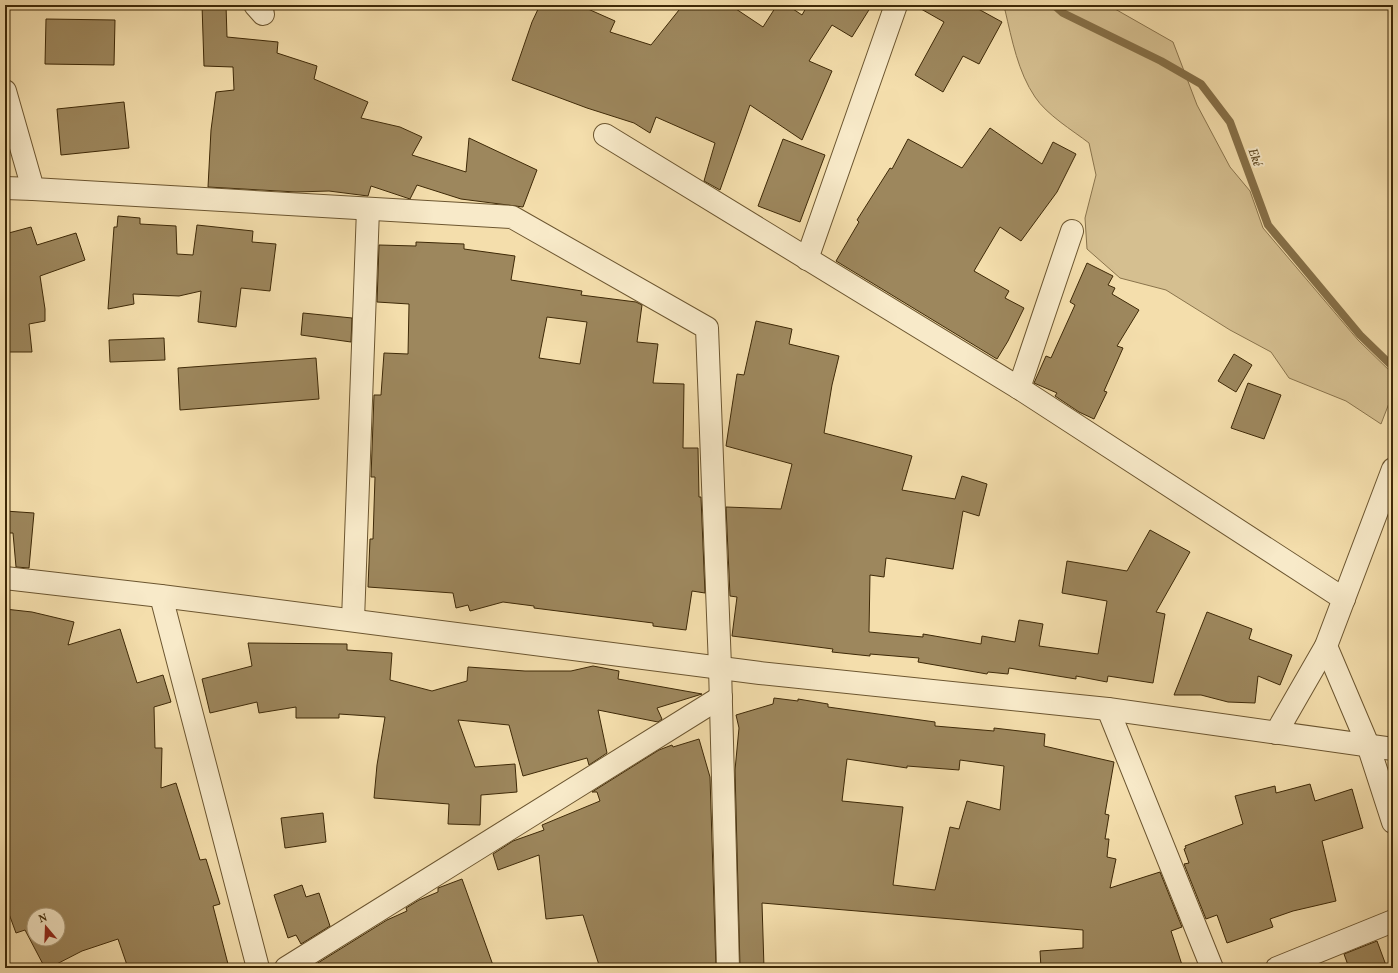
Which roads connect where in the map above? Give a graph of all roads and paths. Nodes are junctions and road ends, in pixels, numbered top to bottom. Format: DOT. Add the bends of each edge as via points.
graph roads {
  1 [pos="896,5"];
  2 [pos="5,91"];
  3 [pos="605,135"];
  4 [pos="5,188"];
  5 [pos="33,189"];
  6 [pos="368,209"];
  7 [pos="1072,231"];
  8 [pos="807,259"];
  9 [pos="1018,388"];
  10 [pos="1393,469"];
  11 [pos="5,578"];
  12 [pos="160,596"];
  13 [pos="1344,599"];
  14 [pos="353,620"];
  15 [pos="1326,646"];
  16 [pos="720,667"];
  17 [pos="721,697"];
  18 [pos="1108,709"];
  19 [pos="1276,733"];
  20 [pos="1368,745"];
  21 [pos="1393,749"];
  22 [pos="1393,822"];
  23 [pos="1393,921"];
  24 [pos="258,968"];
  25 [pos="286,968"];
  26 [pos="728,968"];
  27 [pos="1212,968"];
  28 [pos="1277,968"];
  1 -- 8 [label="street"];
  2 -- 5 [label="street"];
  3 -- 8 [label="street"];
  4 -- 5 [label="street"];
  5 -- 6 [label="street"];
  6 -- 14 [label="street"];
  6 -- 16 [label="street" via="512,217 707,328"];
  7 -- 9 [label="street"];
  8 -- 9 [label="street"];
  9 -- 13 [label="street"];
  10 -- 13 [label="street"];
  11 -- 12 [label="street"];
  12 -- 14 [label="street"];
  12 -- 24 [label="street"];
  13 -- 15 [label="street"];
  14 -- 16 [label="street"];
  15 -- 19 [label="street"];
  15 -- 20 [label="street"];
  16 -- 17 [label="street"];
  16 -- 18 [label="street"];
  17 -- 25 [label="street"];
  17 -- 26 [label="street"];
  18 -- 19 [label="street"];
  18 -- 27 [label="street"];
  19 -- 20 [label="street"];
  20 -- 21 [label="street"];
  20 -- 22 [label="street"];
  23 -- 28 [label="street"];
}
